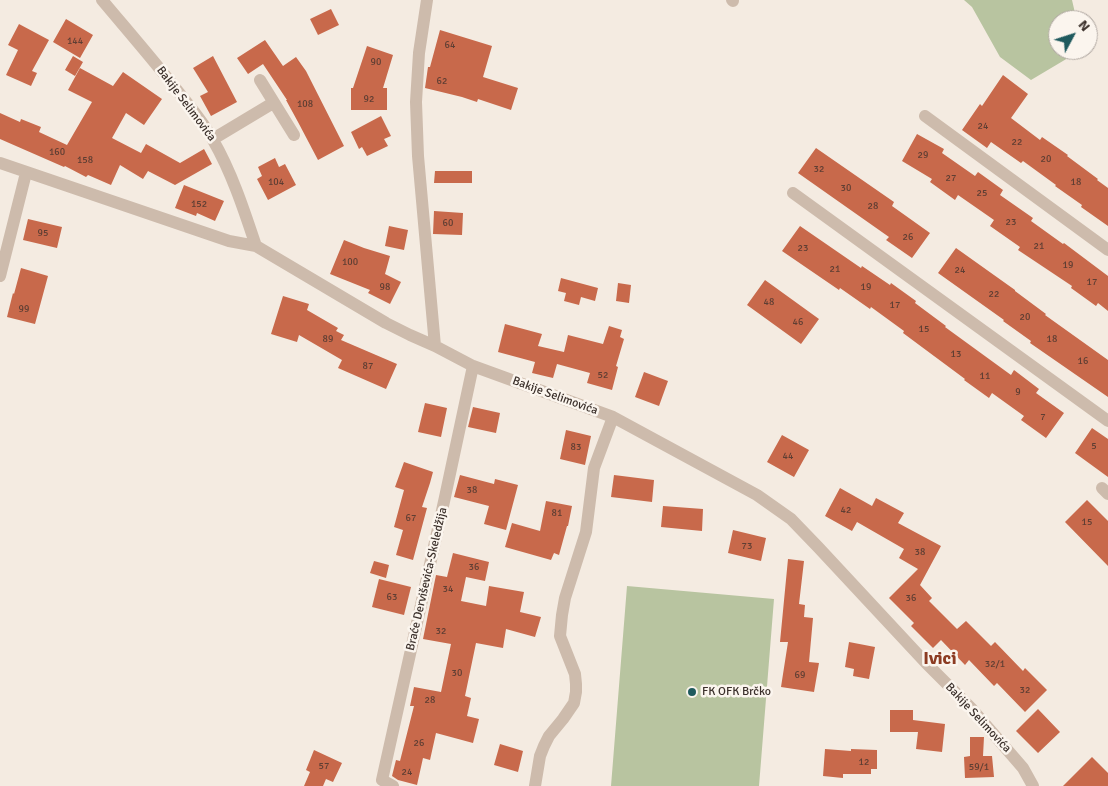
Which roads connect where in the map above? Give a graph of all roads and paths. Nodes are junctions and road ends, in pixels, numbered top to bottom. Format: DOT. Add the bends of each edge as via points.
graph roads {
  1 [pos="102,0"];
  2 [pos="427,0"];
  3 [pos="260,80"];
  4 [pos="273,103"];
  5 [pos="925,116"];
  6 [pos="294,135"];
  7 [pos="213,139"];
  8 [pos="0,163"];
  9 [pos="26,173"];
  10 [pos="793,193"];
  11 [pos="256,246"];
  12 [pos="1108,250"];
  13 [pos="0,276"];
  14 [pos="435,346"];
  15 [pos="473,366"];
  16 [pos="613,417"];
  17 [pos="1108,420"];
  18 [pos="393,786"];
  19 [pos="535,786"];
  20 [pos="1033,786"];
  1 -- 7 [label="street, Bakije Selimovića" via="174,86"];
  2 -- 14 [label="street" via="416,102"];
  3 -- 4 [label="street"];
  4 -- 6 [label="street"];
  4 -- 7 [label="street"];
  5 -- 12 [label="street"];
  7 -- 11 [label="street, Bakije Selimovića" via="239,196"];
  8 -- 9 [label="street"];
  9 -- 11 [label="street" via="229,241"];
  9 -- 13 [label="street"];
  10 -- 17 [label="street"];
  11 -- 14 [label="street, Bakije Selimovića" via="386,323"];
  14 -- 15 [label="street, Bakije Selimovića"];
  15 -- 16 [label="street, Bakije Selimovića"];
  15 -- 18 [label="street, Braće Derviševića-Skeledžija" via="382,780"];
  16 -- 19 [label="street" via="594,468 586,532 562,615 560,636 575,674 574,704 544,746"];
  16 -- 20 [label="street, Bakije Selimovića" via="757,495 791,519 971,708 1023,768"];
}
